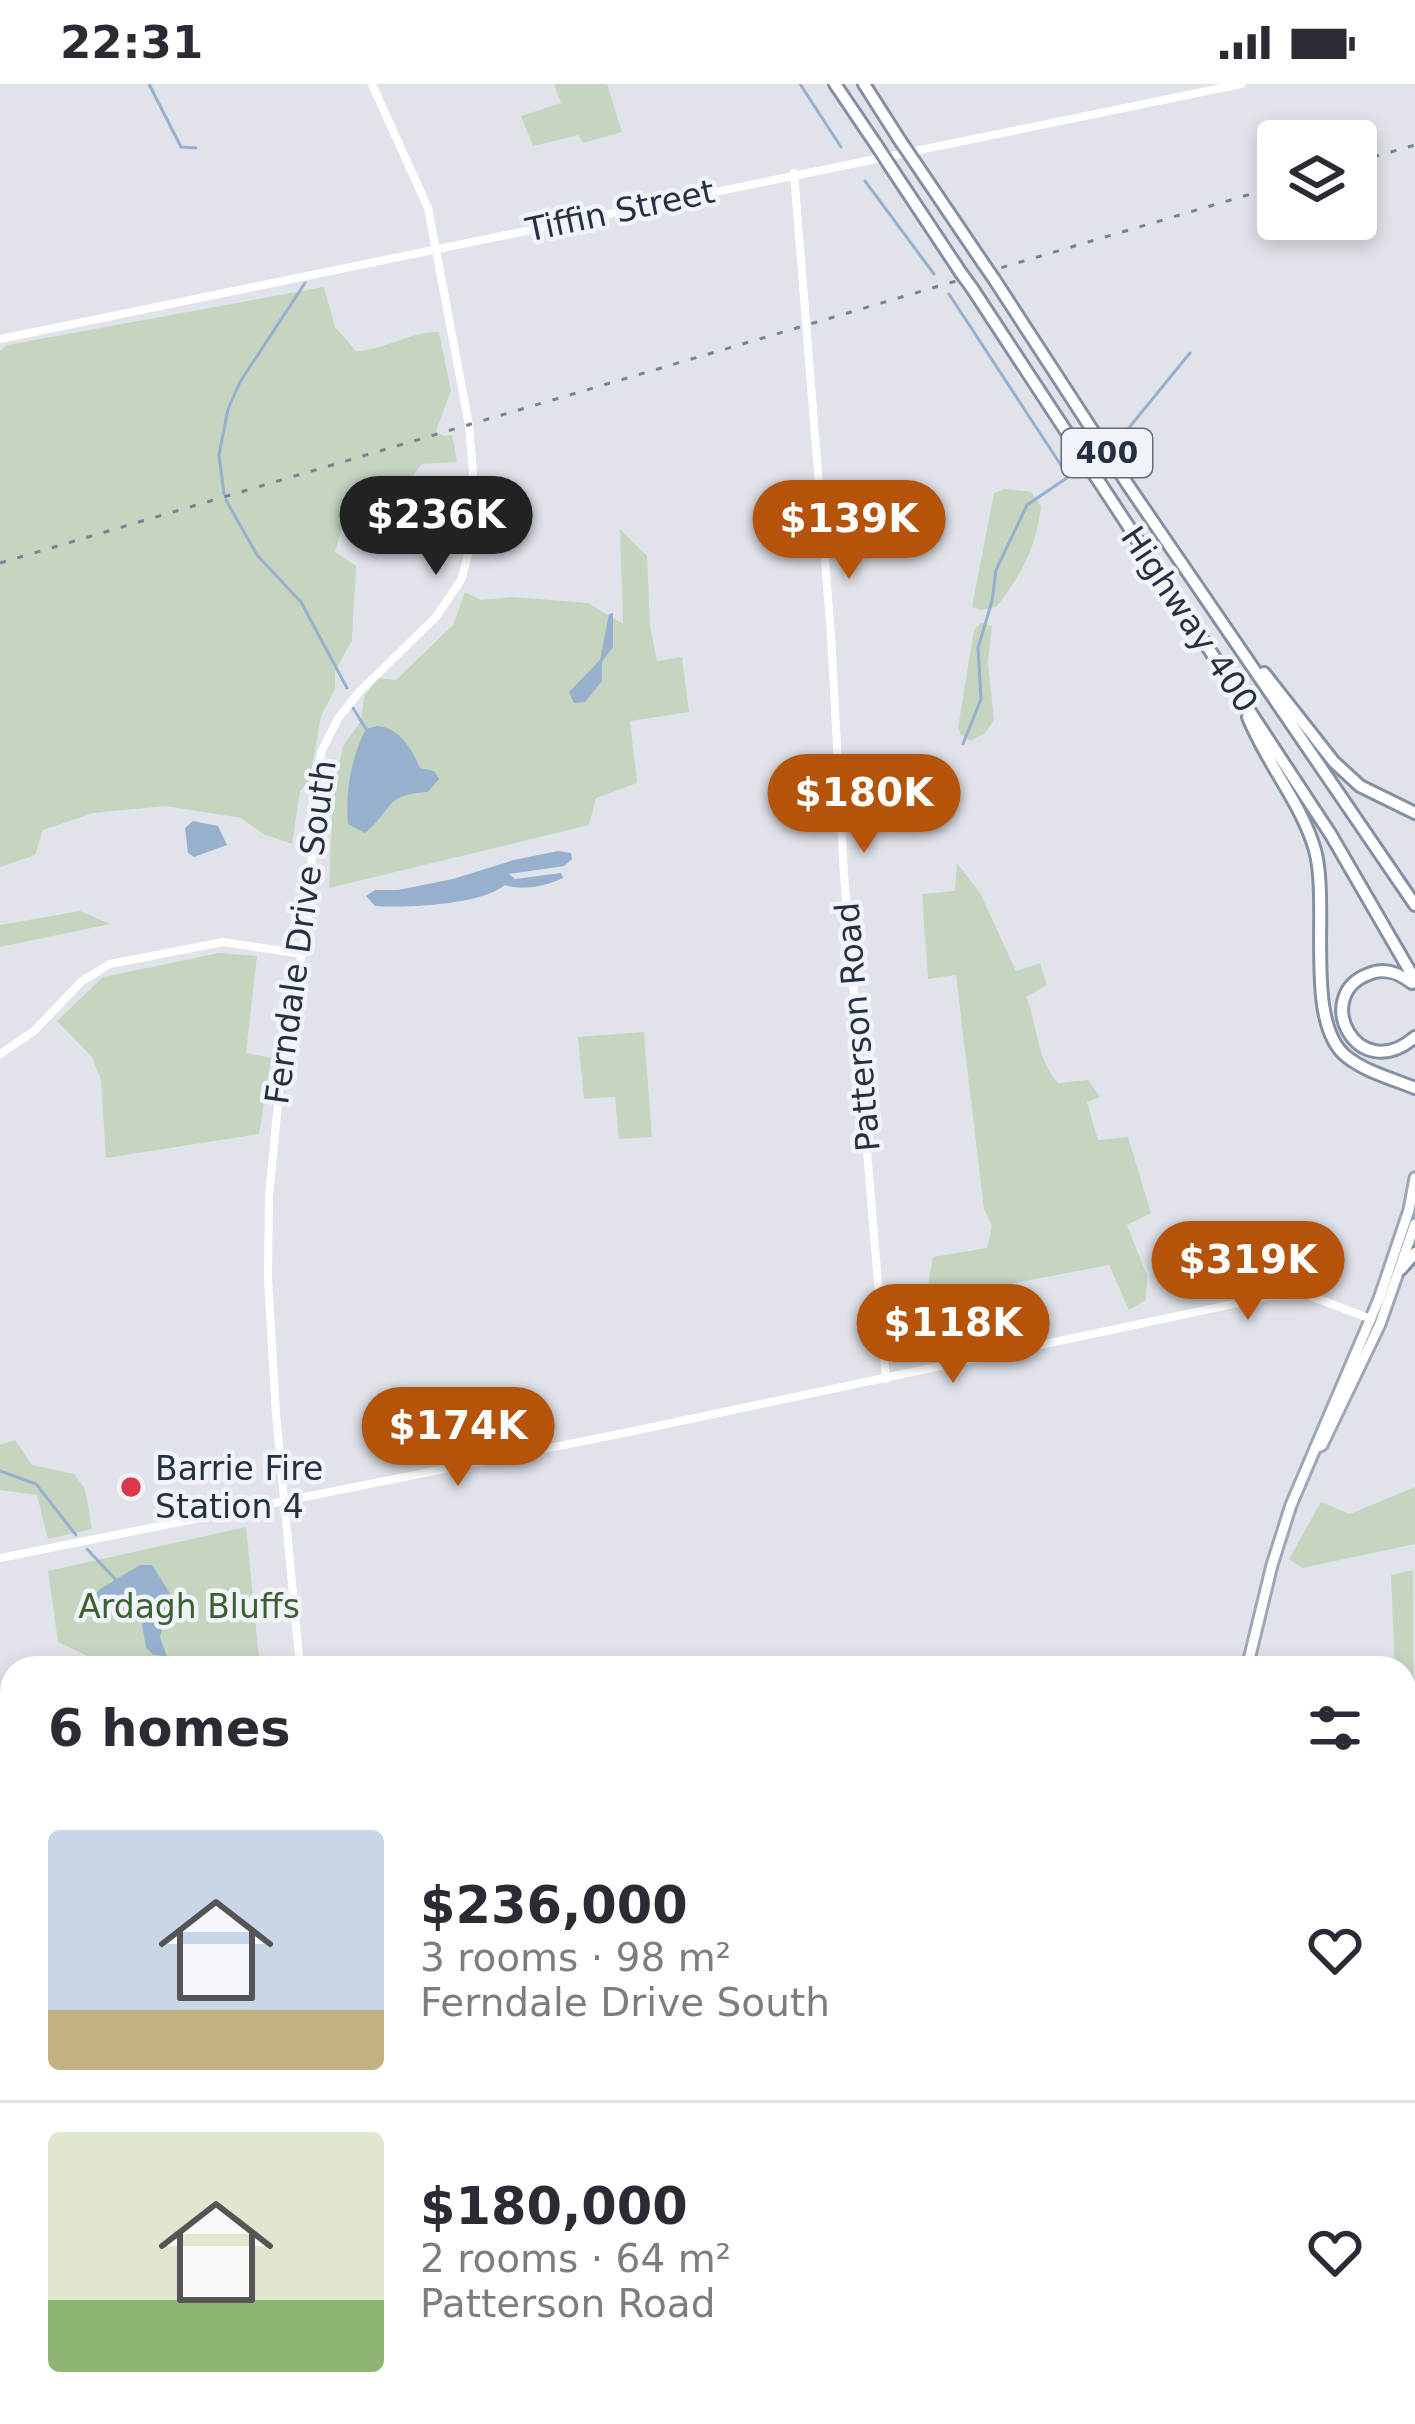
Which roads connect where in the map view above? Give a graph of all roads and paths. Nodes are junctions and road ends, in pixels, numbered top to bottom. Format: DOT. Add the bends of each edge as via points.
graph roads {
  1 [pos="372,84"];
  2 [pos="835,84"];
  3 [pos="864,84"];
  4 [pos="1241,84"];
  5 [pos="794,173"];
  6 [pos="438,250"];
  7 [pos="0,339"];
  8 [pos="1224,624"];
  9 [pos="1245,702"];
  10 [pos="1412,810"];
  11 [pos="1415,904"];
  12 [pos="303,954"];
  13 [pos="1415,983"];
  14 [pos="1415,1037"];
  15 [pos="0,1054"];
  16 [pos="1415,1088"];
  17 [pos="1415,1178"];
  18 [pos="1415,1224"];
  19 [pos="1415,1252"];
  20 [pos="1401,1269"];
  21 [pos="1371,1319"];
  22 [pos="886,1379"];
  23 [pos="1315,1448"];
  24 [pos="284,1502"];
  25 [pos="0,1558"];
  26 [pos="299,1656"];
  27 [pos="1250,1656"];
  1 -- 6 [label="street, Ferndale Drive South" via="428,208"];
  2 -- 9 [label="highway, Highway 400 / 400, bridge"];
  3 -- 8 [label="highway, Highway 400 / 400, bridge"];
  4 -- 5 [label="street, Tiffin Street"];
  5 -- 6 [label="street, Tiffin Street"];
  5 -- 22 [label="street, Patterson Road"];
  6 -- 7 [label="street, Tiffin Street"];
  6 -- 12 [label="street, Ferndale Drive South" via="478,523 460,580 436,617 360,691 322,750"];
  8 -- 10 [label="highway" via="1334,761 1360,786"];
  8 -- 11 [label="highway, Highway 400 / 400"];
  9 -- 13 [label="highway, Highway 400 / 400"];
  9 -- 16 [label="highway" via="1315,851 1329,1034 1357,1064"];
  12 -- 15 [label="street" via="224,942 110,964"];
  12 -- 24 [label="street, Ferndale Drive South" via="268,1196"];
  13 -- 14 [label="highway" via="1389,971 1367,974 1352,985 1342,1012 1347,1032 1367,1050 1389,1052"];
  17 -- 21 [label="main road"];
  18 -- 20 [label="main road"];
  19 -- 20 [label="highway"];
  20 -- 23 [label="main road"];
  21 -- 22 [label="street" via="1308,1295 1272,1296"];
  21 -- 23 [label="main road"];
  22 -- 24 [label="street"];
  23 -- 27 [label="main road" via="1272,1565"];
  24 -- 25 [label="street"];
  24 -- 26 [label="street, Ferndale Drive South"];
}
